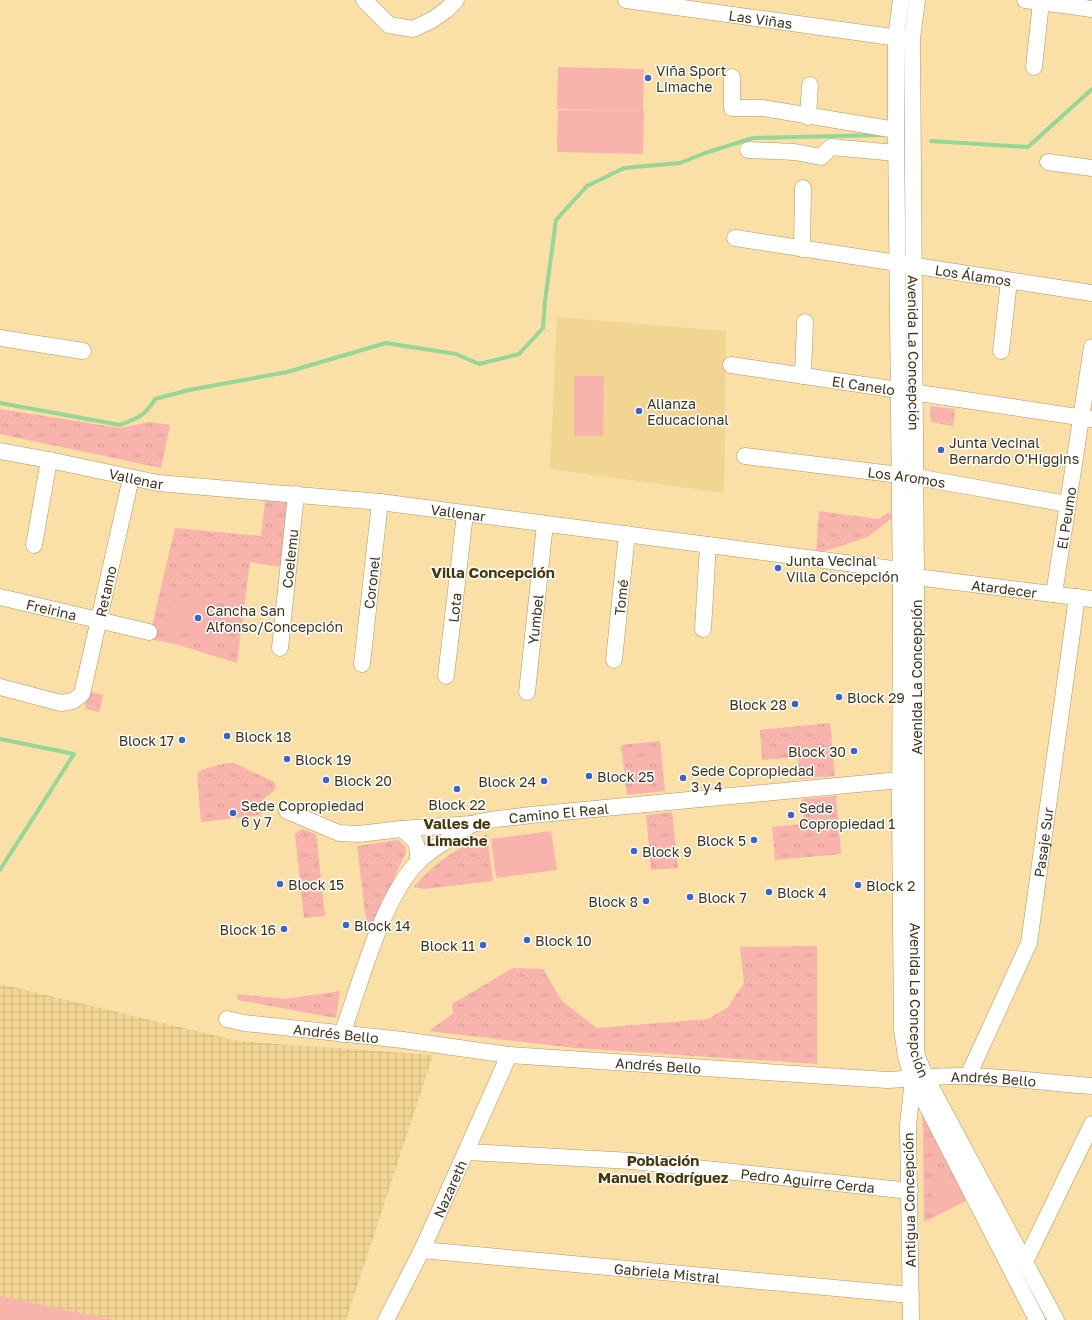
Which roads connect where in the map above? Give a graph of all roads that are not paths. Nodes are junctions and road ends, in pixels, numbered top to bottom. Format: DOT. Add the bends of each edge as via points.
graph roads {
  1 [pos="364,0"];
  2 [pos="456,0"];
  3 [pos="626,0"];
  4 [pos="901,0"];
  5 [pos="917,0"];
  6 [pos="1025,0"];
  7 [pos="1042,2"];
  8 [pos="1092,9"];
  9 [pos="904,38"];
  10 [pos="1034,67"];
  11 [pos="732,77"];
  12 [pos="810,85"];
  13 [pos="808,117"];
  14 [pos="896,130"];
  15 [pos="748,150"];
  16 [pos="896,153"];
  17 [pos="1048,162"];
  18 [pos="1092,168"];
  19 [pos="803,188"];
  20 [pos="735,238"];
  21 [pos="802,249"];
  22 [pos="896,264"];
  23 [pos="914,266"];
  24 [pos="1009,281"];
  25 [pos="1092,293"];
  26 [pos="805,322"];
  27 [pos="0,338"];
  28 [pos="1092,347"];
  29 [pos="83,351"];
  30 [pos="1000,351"];
  31 [pos="731,365"];
  32 [pos="803,376"];
  33 [pos="898,390"];
  34 [pos="915,392"];
  35 [pos="1086,418"];
  36 [pos="0,452"];
  37 [pos="745,456"];
  38 [pos="49,460"];
  39 [pos="898,476"];
  40 [pos="916,477"];
  41 [pos="131,478"];
  42 [pos="296,494"];
  43 [pos="380,502"];
  44 [pos="1067,504"];
  45 [pos="465,514"];
  46 [pos="545,524"];
  47 [pos="627,534"];
  48 [pos="34,545"];
  49 [pos="708,545"];
  50 [pos="900,570"];
  51 [pos="916,577"];
  52 [pos="1054,594"];
  53 [pos="0,597"];
  54 [pos="1085,598"];
  55 [pos="98,619"];
  56 [pos="703,629"];
  57 [pos="149,632"];
  58 [pos="280,648"];
  59 [pos="614,660"];
  60 [pos="362,664"];
  61 [pos="446,676"];
  62 [pos="0,687"];
  63 [pos="527,692"];
  64 [pos="900,780"];
  65 [pos="287,811"];
  66 [pos="473,824"];
  67 [pos="401,829"];
  68 [pos="418,861"];
  69 [pos="227,1019"];
  70 [pos="342,1034"];
  71 [pos="509,1055"];
  72 [pos="968,1076"];
  73 [pos="919,1078"];
  74 [pos="1091,1085"];
  75 [pos="1092,1124"];
  76 [pos="467,1152"];
  77 [pos="910,1191"];
  78 [pos="422,1250"];
  79 [pos="1025,1262"];
  80 [pos="911,1295"];
  81 [pos="386,1320"];
  82 [pos="911,1320"];
  83 [pos="1037,1320"];
  84 [pos="1056,1320"];
  1 -- 2 [label="street" via="389,25 413,29 432,20"];
  3 -- 9 [label="street, Las Viñas"];
  4 -- 9 [label="street, Avenida La Concepción"];
  5 -- 9 [label="street, Avenida La Concepción"];
  6 -- 7 [label="street"];
  7 -- 8 [label="street"];
  7 -- 10 [label="street"];
  9 -- 14 [label="street, Avenida La Concepción"];
  9 -- 23 [label="street, Avenida La Concepción"];
  11 -- 13 [label="street" via="732,108 762,108"];
  12 -- 13 [label="street"];
  13 -- 14 [label="street"];
  14 -- 16 [label="street, Avenida La Concepción"];
  15 -- 16 [label="street" via="795,152 821,157 831,147"];
  16 -- 22 [label="street, Avenida La Concepción"];
  17 -- 18 [label="street"];
  19 -- 21 [label="street"];
  20 -- 21 [label="street, Los Álamos"];
  21 -- 22 [label="street, Los Álamos"];
  22 -- 23 [label="street, Los Álamos"];
  22 -- 33 [label="street, Avenida La Concepción"];
  23 -- 24 [label="street, Los Álamos"];
  23 -- 34 [label="street, Avenida La Concepción"];
  24 -- 25 [label="street, Los Álamos"];
  24 -- 30 [label="street"];
  26 -- 32 [label="street"];
  27 -- 29 [label="street"];
  28 -- 35 [label="street, El Peumo"];
  31 -- 32 [label="street, El Canelo"];
  32 -- 33 [label="street, El Canelo"];
  33 -- 34 [label="street, El Canelo"];
  33 -- 39 [label="street, Avenida La Concepción"];
  34 -- 35 [label="street, El Canelo"];
  34 -- 40 [label="street, Avenida La Concepción"];
  35 -- 44 [label="street, El Peumo"];
  36 -- 38 [label="street, Vallenar"];
  37 -- 39 [label="street, Los Aromos"];
  38 -- 41 [label="street, Vallenar"];
  38 -- 48 [label="street"];
  39 -- 40 [label="street, Los Aromos"];
  39 -- 50 [label="street, Avenida La Concepción"];
  40 -- 44 [label="street, Los Aromos"];
  40 -- 51 [label="street, Avenida La Concepción"];
  41 -- 42 [label="street, Vallenar" via="180,485"];
  41 -- 55 [label="street, Retamo"];
  42 -- 43 [label="street, Vallenar"];
  42 -- 58 [label="street, Coelemu"];
  43 -- 45 [label="street, Vallenar"];
  43 -- 60 [label="street, Coronel"];
  44 -- 52 [label="street, El Peumo"];
  45 -- 46 [label="street, Vallenar"];
  45 -- 61 [label="street, Lota"];
  46 -- 47 [label="street, Vallenar"];
  46 -- 63 [label="street, Yumbel"];
  47 -- 49 [label="street, Vallenar"];
  47 -- 59 [label="street, Tomé"];
  49 -- 50 [label="street, Vallenar"];
  49 -- 56 [label="street"];
  50 -- 51 [label="street, Vallenar"];
  50 -- 64 [label="street, Avenida La Concepción"];
  51 -- 52 [label="street, Atardecer"];
  51 -- 73 [label="street, Avenida La Concepción" via="916,1047"];
  52 -- 54 [label="street, Atardecer"];
  53 -- 55 [label="street, Freirina"];
  54 -- 72 [label="street, Pasaje Sur" via="1029,943"];
  55 -- 57 [label="street, Freirina"];
  55 -- 62 [label="street, Retamo" via="82,694 73,701 61,703"];
  64 -- 66 [label="street, Camino El Real" via="530,815"];
  64 -- 73 [label="street, Avenida La Concepción" via="902,1029 908,1063"];
  65 -- 67 [label="street" via="338,833 359,834"];
  66 -- 67 [label="street"];
  66 -- 68 [label="street, Camino El Real"];
  67 -- 68 [label="street" via="410,834 417,843"];
  68 -- 70 [label="street, Camino El Real" via="388,910 357,987"];
  69 -- 70 [label="street, Andrés Bello"];
  70 -- 71 [label="street, Andrés Bello"];
  71 -- 73 [label="street, Andrés Bello" via="887,1080"];
  71 -- 76 [label="street, Nazareth"];
  72 -- 73 [label="street, Andrés Bello"];
  72 -- 74 [label="street, Andrés Bello"];
  73 -- 77 [label="street, Antigua Concepción" via="908,1125"];
  73 -- 79 [label="street, Avenida La Concepción"];
  73 -- 83 [label="street, Avenida La Concepción"];
  75 -- 79 [label="street"];
  76 -- 77 [label="street, Pedro Aguirre Cerda" via="632,1161"];
  76 -- 78 [label="street, Nazareth"];
  77 -- 80 [label="street, Antigua Concepción"];
  78 -- 80 [label="street, Gabriela Mistral"];
  78 -- 81 [label="street, Nazareth"];
  79 -- 84 [label="street, Avenida La Concepción"];
  80 -- 82 [label="street, Antigua Concepción"];
}
